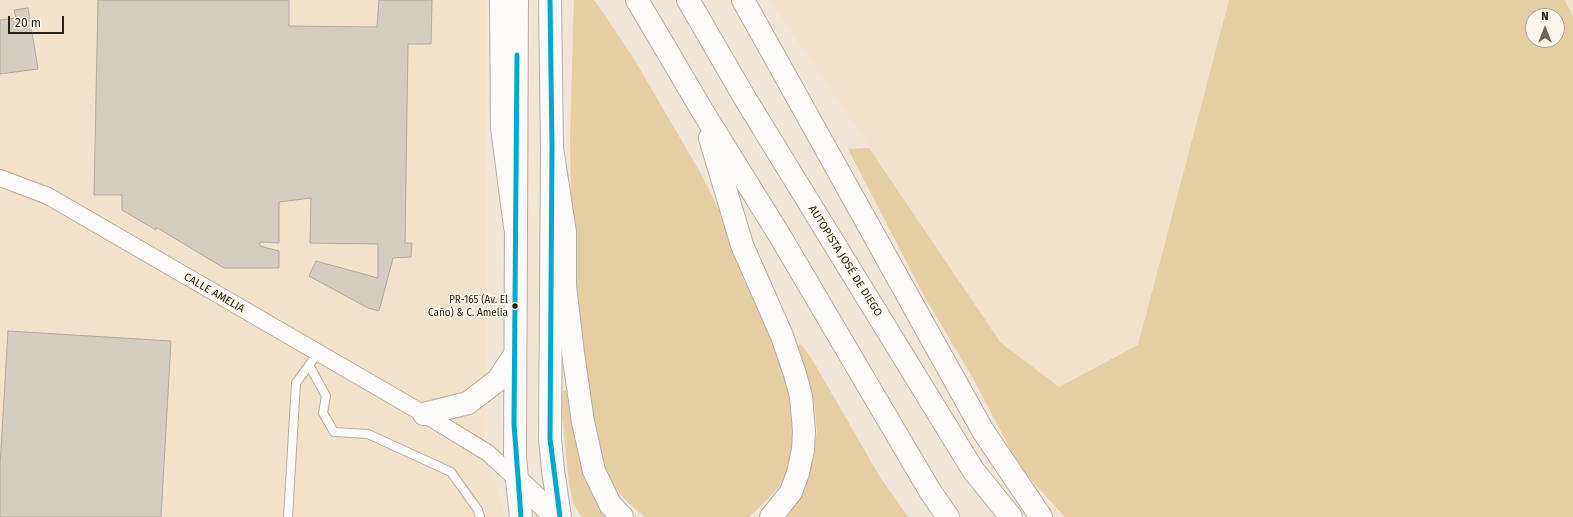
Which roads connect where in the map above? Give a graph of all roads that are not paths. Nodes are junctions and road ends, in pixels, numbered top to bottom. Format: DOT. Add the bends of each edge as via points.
graph roads {
  1 [pos="501,0"];
  2 [pos="517,0"];
  3 [pos="550,0"];
  4 [pos="637,0"];
  5 [pos="688,0"];
  6 [pos="743,0"];
  7 [pos="703,112"];
  8 [pos="552,148"];
  9 [pos="0,178"];
  10 [pos="515,227"];
  11 [pos="515,354"];
  12 [pos="313,359"];
  13 [pos="424,414"];
  14 [pos="517,480"];
  15 [pos="288,517"];
  16 [pos="480,517"];
  17 [pos="521,517"];
  18 [pos="556,517"];
  19 [pos="560,517"];
  20 [pos="622,517"];
  21 [pos="771,517"];
  22 [pos="948,517"];
  23 [pos="1011,517"];
  24 [pos="1041,517"];
  1 -- 10 [label="main road" via="502,127"];
  2 -- 10 [label="main road"];
  3 -- 8 [label="main road"];
  4 -- 7 [label="main road"];
  5 -- 23 [label="main road, AUTOPISTA JOSÉ DE DIEGO" via="746,100 973,470"];
  6 -- 24 [label="main road" via="983,431"];
  7 -- 21 [label="main road" via="742,245 782,336 801,396 804,431 798,473 791,492"];
  7 -- 22 [label="main road"];
  8 -- 19 [label="main road" via="550,439"];
  8 -- 20 [label="main road" via="565,232 565,286 583,422 594,471 610,504"];
  9 -- 12 [label="street, CALLE AMELIA" via="48,196"];
  10 -- 11 [label="main road"];
  11 -- 13 [label="main road" via="498,380 468,402"];
  11 -- 14 [label="main road" via="514,424"];
  12 -- 13 [label="street, CALLE AMELIA"];
  12 -- 15 [label="lane" via="296,383"];
  12 -- 16 [label="lane" via="326,396 323,413 334,432 368,434 451,472 478,510"];
  13 -- 14 [label="street, CALLE AMELIA" via="488,453"];
  14 -- 17 [label="main road"];
  14 -- 18 [label="main road"];
}
